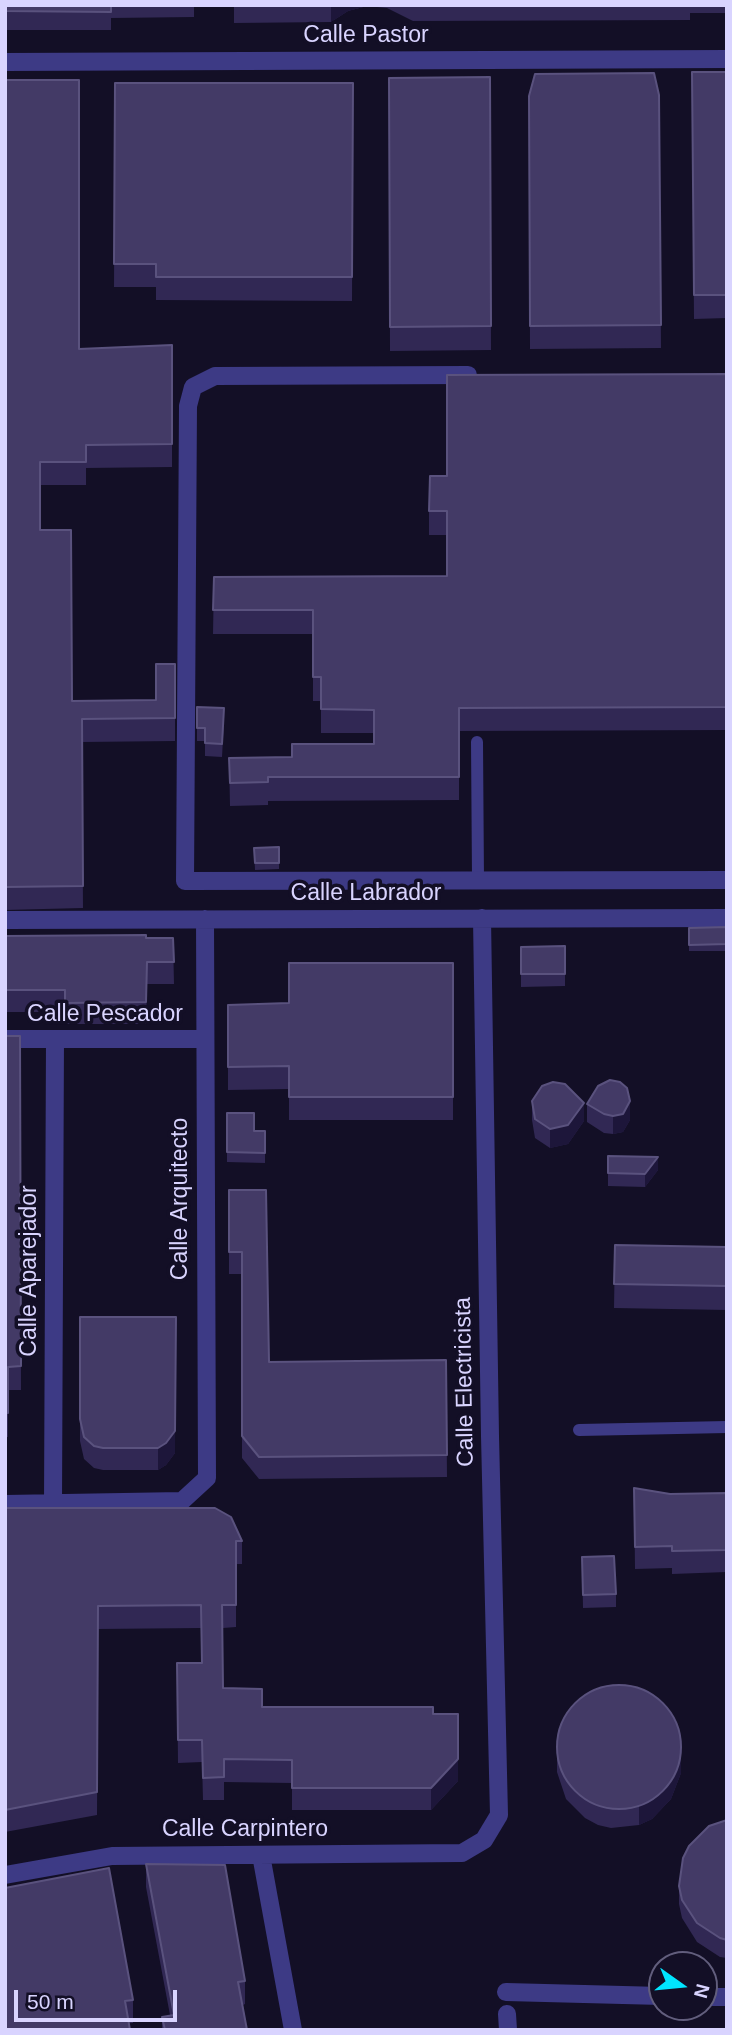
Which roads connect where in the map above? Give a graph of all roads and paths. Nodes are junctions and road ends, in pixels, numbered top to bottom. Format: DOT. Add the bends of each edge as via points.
graph roads {
  1 [pos="727,58"];
  2 [pos="5,62"];
  3 [pos="483,375"];
  4 [pos="477,742"];
  5 [pos="478,880"];
  6 [pos="727,880"];
  7 [pos="482,918"];
  8 [pos="727,918"];
  9 [pos="205,919"];
  10 [pos="5,920"];
  11 [pos="5,1039"];
  12 [pos="205,1039"];
  13 [pos="55,1040"];
  14 [pos="727,1427"];
  15 [pos="579,1430"];
  16 [pos="53,1503"];
  17 [pos="5,1504"];
  18 [pos="484,1840"];
  19 [pos="261,1855"];
  20 [pos="5,1875"];
  21 [pos="506,1992"];
  22 [pos="648,1996"];
  23 [pos="293,2030"];
  1 -- 2 [label="street, Calle Pastor"];
  3 -- 5 [label="street" via="215,376 193,387 188,406 185,881"];
  4 -- 5 [label="lane"];
  5 -- 6 [label="street"];
  7 -- 8 [label="street, Calle Labrador"];
  7 -- 9 [label="street, Calle Labrador"];
  7 -- 18 [label="street, Calle Electricista" via="499,1815"];
  9 -- 10 [label="street, Calle Labrador"];
  9 -- 12 [label="street, Calle Arquitecto"];
  11 -- 13 [label="street, Calle Pescador"];
  12 -- 13 [label="street, Calle Pescador"];
  12 -- 16 [label="street, Calle Arquitecto" via="206,1478 182,1501"];
  13 -- 16 [label="street, Calle Aparejador"];
  14 -- 15 [label="lane"];
  16 -- 17 [label="street"];
  18 -- 19 [label="street, Calle Carpintero" via="462,1853"];
  19 -- 20 [label="street, Calle Carpintero" via="112,1856"];
  19 -- 23 [label="street"];
  21 -- 22 [label="street"];
}
